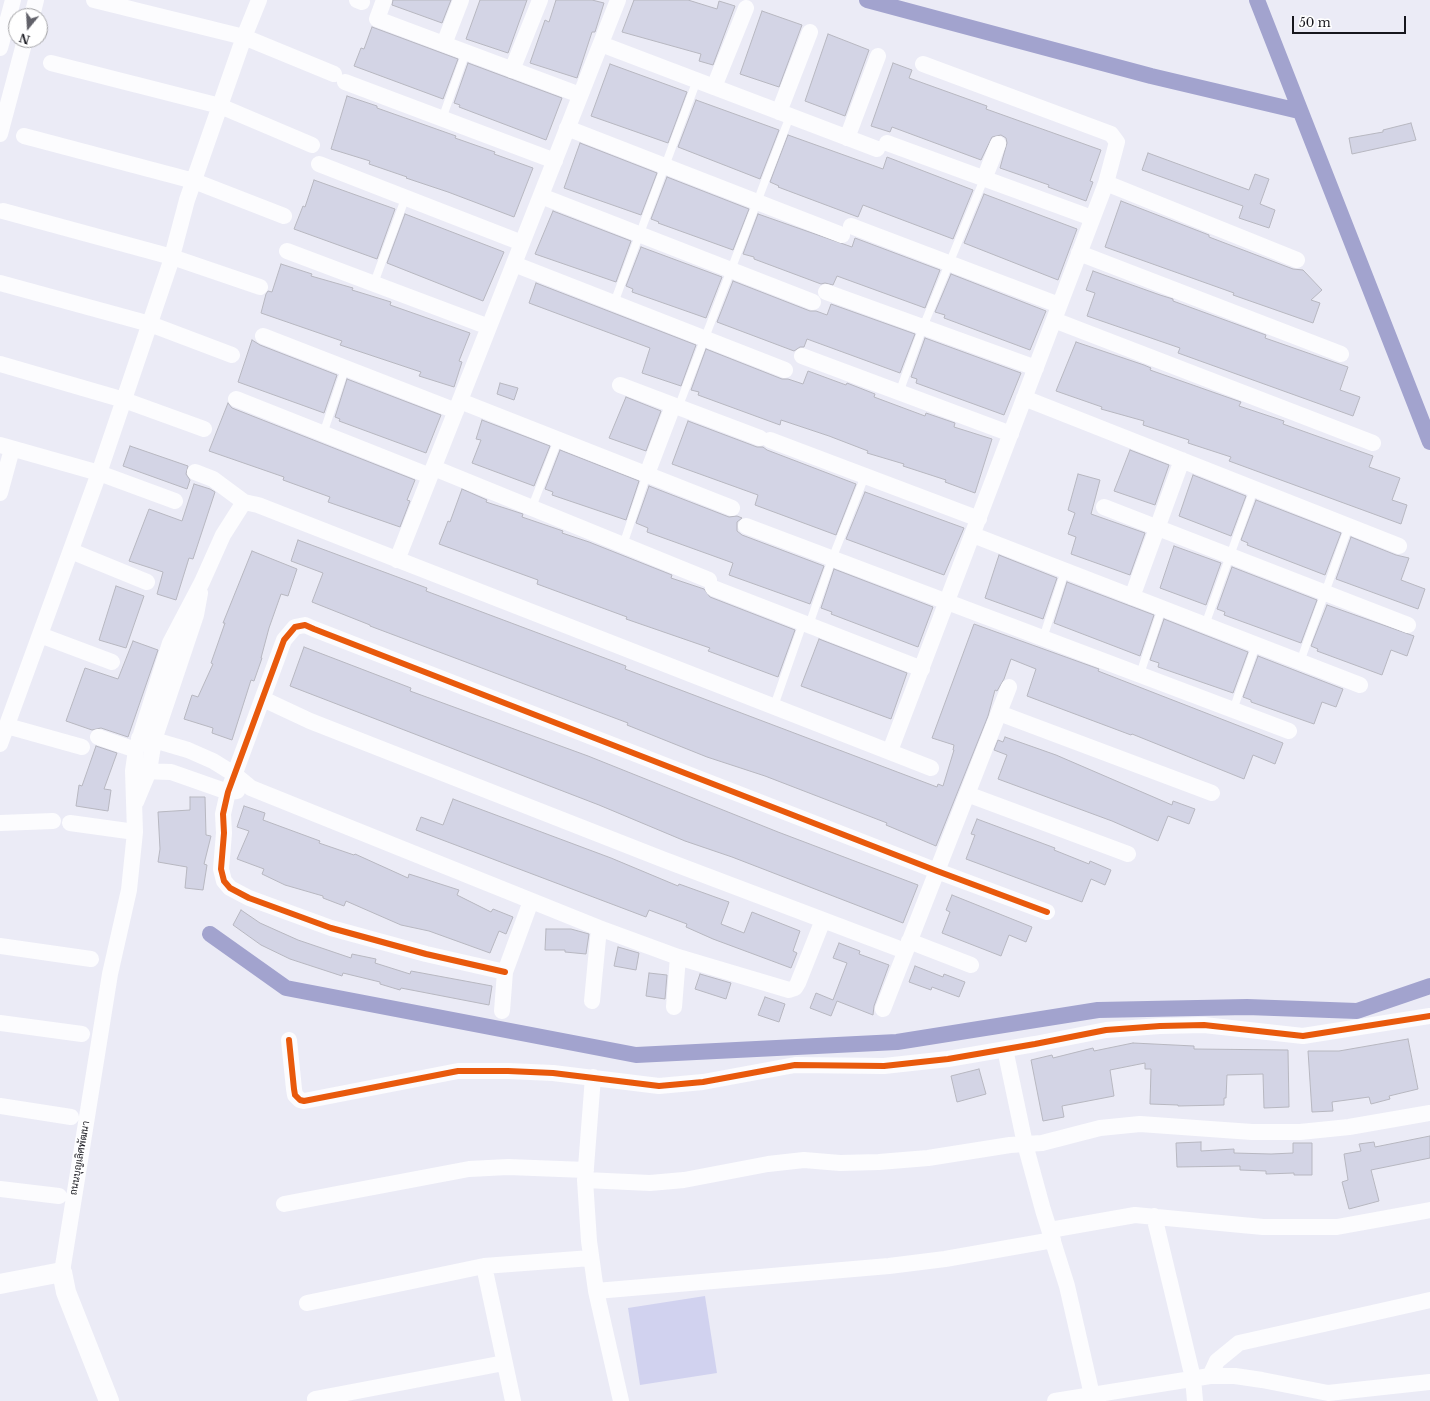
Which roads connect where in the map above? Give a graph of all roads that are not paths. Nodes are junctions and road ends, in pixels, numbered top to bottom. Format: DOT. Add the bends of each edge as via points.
graph roads {
  1 [pos="13,0"];
  2 [pos="94,0"];
  3 [pos="259,0"];
  4 [pos="384,0"];
  5 [pos="461,0"];
  6 [pos="540,0"];
  7 [pos="618,0"];
  8 [pos="746,8"];
  9 [pos="810,32"];
  10 [pos="244,37"];
  11 [pos="444,44"];
  12 [pos="601,44"];
  13 [pos="0,48"];
  14 [pos="23,48"];
  15 [pos="466,52"];
  16 [pos="878,56"];
  17 [pos="51,63"];
  18 [pos="923,64"];
  19 [pos="512,70"];
  20 [pos="697,80"];
  21 [pos="714,87"];
  22 [pos="580,95"];
  23 [pos="220,106"];
  24 [pos="784,114"];
  25 [pos="442,119"];
  26 [pos="567,128"];
  27 [pos="0,134"];
  28 [pos="24,136"];
  29 [pos="847,138"];
  30 [pos="998,144"];
  31 [pos="312,145"];
  32 [pos="555,161"];
  33 [pos="319,164"];
  34 [pos="664,166"];
  35 [pos="984,179"];
  36 [pos="194,181"];
  37 [pos="1106,183"];
  38 [pos="541,196"];
  39 [pos="405,199"];
  40 [pos="757,202"];
  41 [pos="3,211"];
  42 [pos="284,216"];
  43 [pos="1092,218"];
  44 [pos="638,234"];
  45 [pos="522,243"];
  46 [pos="287,251"];
  47 [pos="1079,253"];
  48 [pos="172,257"];
  49 [pos="1297,260"];
  50 [pos="950,262"];
  51 [pos="514,264"];
  52 [pos="731,270"];
  53 [pos="0,283"];
  54 [pos="374,283"];
  55 [pos="260,287"];
  56 [pos="614,303"];
  57 [pos="1056,313"];
  58 [pos="150,324"];
  59 [pos="489,326"];
  60 [pos="923,327"];
  61 [pos="263,336"];
  62 [pos="704,338"];
  63 [pos="1341,354"];
  64 [pos="232,355"];
  65 [pos="802,356"];
  66 [pos="0,364"];
  67 [pos="1036,368"];
  68 [pos="345,370"];
  69 [pos="785,370"];
  70 [pos="620,385"];
  71 [pos="899,393"];
  72 [pos="1024,398"];
  73 [pos="236,399"];
  74 [pos="124,400"];
  75 [pos="458,406"];
  76 [pos="676,407"];
  77 [pos="204,429"];
  78 [pos="323,434"];
  79 [pos="1011,434"];
  80 [pos="558,440"];
  81 [pos="1373,443"];
  82 [pos="6,447"];
  83 [pos="1182,460"];
  84 [pos="195,472"];
  85 [pos="432,472"];
  86 [pos="99,473"];
  87 [pos="647,474"];
  88 [pos="866,476"];
  89 [pos="1254,489"];
  90 [pos="0,493"];
  91 [pos="175,501"];
  92 [pos="244,502"];
  93 [pos="532,507"];
  94 [pos="1104,507"];
  95 [pos="732,508"];
  96 [pos="979,519"];
  97 [pos="746,526"];
  98 [pos="1349,526"];
  99 [pos="1157,528"];
  100 [pos="973,535"];
  101 [pos="623,545"];
  102 [pos="1399,546"];
  103 [pos="71,551"];
  104 [pos="1229,556"];
  105 [pos="832,559"];
  106 [pos="397,560"];
  107 [pos="1065,571"];
  108 [pos="147,582"];
  109 [pos="1326,593"];
  110 [pos="1132,597"];
  111 [pos="947,602"];
  112 [pos="1162,608"];
  113 [pos="806,624"];
  114 [pos="1204,625"];
  115 [pos="1408,625"];
  116 [pos="40,635"];
  117 [pos="1043,638"];
  118 [pos="1256,644"];
  119 [pos="112,662"];
  120 [pos="1300,662"];
  121 [pos="922,669"];
  122 [pos="1140,674"];
  123 [pos="1360,684"];
  124 [pos="1009,687"];
  125 [pos="263,699"];
  126 [pos="774,706"];
  127 [pos="1233,710"];
  128 [pos="999,713"];
  129 [pos="6,719"];
  130 [pos="1289,731"];
  131 [pos="98,738"];
  132 [pos="143,743"];
  133 [pos="0,744"];
  134 [pos="82,748"];
  135 [pos="890,752"];
  136 [pos="931,768"];
  137 [pos="133,770"];
  138 [pos="149,771"];
  139 [pos="234,774"];
  140 [pos="251,788"];
  141 [pos="228,792"];
  142 [pos="1212,793"];
  143 [pos="967,794"];
  144 [pos="134,805"];
  145 [pos="53,821"];
  146 [pos="0,823"];
  147 [pos="70,823"];
  148 [pos="136,832"];
  149 [pos="1128,854"];
  150 [pos="937,871"];
  151 [pos="531,901"];
  152 [pos="1047,912"];
  153 [pos="823,920"];
  154 [pos="599,928"];
  155 [pos="0,946"];
  156 [pos="908,946"];
  157 [pos="678,957"];
  158 [pos="91,959"];
  159 [pos="972,966"];
  160 [pos="505,972"];
  161 [pos="592,1001"];
  162 [pos="674,1007"];
  163 [pos="883,1009"];
  164 [pos="502,1011"];
  165 [pos="1430,1016"];
  166 [pos="0,1023"];
  167 [pos="82,1034"];
  168 [pos="289,1040"];
  169 [pos="1005,1049"];
  170 [pos="593,1077"];
  171 [pos="0,1106"];
  172 [pos="1430,1113"];
  173 [pos="71,1117"];
  174 [pos="1025,1144"];
  175 [pos="585,1175"];
  176 [pos="0,1190"];
  177 [pos="59,1196"];
  178 [pos="284,1204"];
  179 [pos="1430,1210"];
  180 [pos="1154,1216"];
  181 [pos="1052,1235"];
  182 [pos="591,1258"];
  183 [pos="484,1266"];
  184 [pos="62,1272"];
  185 [pos="0,1284"];
  186 [pos="596,1291"];
  187 [pos="1430,1300"];
  188 [pos="307,1303"];
  189 [pos="504,1363"];
  190 [pos="1210,1376"];
  191 [pos="1193,1378"];
  192 [pos="1430,1382"];
  193 [pos="1092,1395"];
  194 [pos="315,1399"];
  195 [pos="109,1401"];
  196 [pos="513,1401"];
  197 [pos="621,1401"];
  198 [pos="1055,1401"];
  199 [pos="1196,1401"];
  1 -- 13 [label="street"];
  2 -- 10 [label="street"];
  3 -- 10 [label="street"];
  4 -- 11 [label="street" via="377,19"];
  5 -- 11 [label="street"];
  6 -- 19 [label="street"];
  7 -- 12 [label="street"];
  8 -- 21 [label="street"];
  9 -- 24 [label="street"];
  10 -- 23 [label="street"];
  10 -- 25 [label="street"];
  11 -- 15 [label="street"];
  12 -- 20 [label="street"];
  12 -- 22 [label="street"];
  14 -- 27 [label="street"];
  15 -- 19 [label="street"];
  15 -- 25 [label="lane"];
  16 -- 29 [label="street"];
  17 -- 23 [label="street"];
  18 -- 37 [label="street" via="1111,134 1117,142"];
  19 -- 22 [label="street"];
  20 -- 21 [label="street"];
  20 -- 34 [label="lane"];
  21 -- 24 [label="street"];
  22 -- 26 [label="street"];
  23 -- 31 [label="street"];
  23 -- 36 [label="street"];
  24 -- 29 [label="street"];
  24 -- 40 [label="lane"];
  25 -- 32 [label="street"];
  26 -- 32 [label="street"];
  26 -- 34 [label="street"];
  28 -- 36 [label="street"];
  29 -- 35 [label="street" via="882,146"];
  30 -- 35 [label="street"];
  32 -- 38 [label="street"];
  33 -- 39 [label="street"];
  34 -- 40 [label="street"];
  34 -- 44 [label="lane"];
  35 -- 43 [label="street"];
  35 -- 50 [label="lane"];
  36 -- 42 [label="street"];
  36 -- 48 [label="street"];
  37 -- 43 [label="street"];
  37 -- 49 [label="street"];
  38 -- 44 [label="street"];
  38 -- 45 [label="street"];
  39 -- 45 [label="street"];
  39 -- 54 [label="lane"];
  40 -- 50 [label="street"];
  40 -- 52 [label="lane"];
  41 -- 48 [label="street"];
  43 -- 47 [label="street"];
  44 -- 52 [label="street"];
  44 -- 56 [label="lane"];
  45 -- 51 [label="street"];
  46 -- 54 [label="street"];
  47 -- 57 [label="street"];
  47 -- 63 [label="street"];
  48 -- 55 [label="street"];
  48 -- 58 [label="street"];
  50 -- 57 [label="street"];
  50 -- 60 [label="lane"];
  51 -- 56 [label="street"];
  51 -- 59 [label="street"];
  52 -- 60 [label="street"];
  52 -- 62 [label="lane"];
  53 -- 58 [label="street"];
  54 -- 59 [label="street"];
  56 -- 62 [label="street"];
  57 -- 67 [label="street"];
  57 -- 81 [label="street"];
  58 -- 64 [label="street"];
  58 -- 74 [label="street"];
  59 -- 75 [label="street"];
  60 -- 67 [label="street"];
  60 -- 71 [label="lane"];
  61 -- 68 [label="street"];
  62 -- 69 [label="street"];
  62 -- 76 [label="lane"];
  65 -- 71 [label="street"];
  66 -- 74 [label="street"];
  67 -- 72 [label="street"];
  68 -- 75 [label="street"];
  68 -- 78 [label="lane"];
  70 -- 76 [label="street"];
  71 -- 79 [label="street"];
  72 -- 79 [label="street"];
  72 -- 83 [label="street"];
  73 -- 78 [label="street"];
  74 -- 77 [label="street"];
  74 -- 86 [label="street"];
  75 -- 80 [label="street"];
  75 -- 85 [label="street"];
  76 -- 87 [label="street"];
  76 -- 88 [label="street"];
  78 -- 85 [label="street"];
  79 -- 96 [label="street"];
  80 -- 87 [label="street"];
  80 -- 93 [label="lane"];
  82 -- 86 [label="street"];
  82 -- 90 [label="street"];
  83 -- 89 [label="street"];
  83 -- 99 [label="street"];
  84 -- 92 [label="street" via="213,479"];
  85 -- 93 [label="street"];
  85 -- 106 [label="street"];
  86 -- 91 [label="street"];
  86 -- 103 [label="street"];
  87 -- 95 [label="street"];
  87 -- 101 [label="lane"];
  88 -- 96 [label="street"];
  88 -- 105 [label="lane"];
  89 -- 98 [label="street"];
  89 -- 104 [label="lane"];
  92 -- 106 [label="street" via="258,505"];
  92 -- 132 [label="street" via="223,535 170,643"];
  93 -- 101 [label="street"];
  94 -- 99 [label="street"];
  96 -- 100 [label="street"];
  97 -- 105 [label="street"];
  98 -- 102 [label="street"];
  98 -- 109 [label="lane"];
  99 -- 104 [label="street"];
  99 -- 110 [label="street"];
  100 -- 107 [label="street"];
  100 -- 111 [label="street"];
  101 -- 113 [label="street"];
  103 -- 108 [label="street"];
  103 -- 116 [label="street"];
  104 -- 109 [label="street"];
  104 -- 114 [label="lane"];
  105 -- 111 [label="street"];
  105 -- 113 [label="lane"];
  106 -- 126 [label="street"];
  107 -- 110 [label="street"];
  107 -- 117 [label="lane"];
  109 -- 115 [label="street"];
  109 -- 120 [label="lane"];
  110 -- 112 [label="street"];
  111 -- 117 [label="street"];
  111 -- 121 [label="street"];
  112 -- 114 [label="street"];
  112 -- 122 [label="lane"];
  113 -- 121 [label="street"];
  113 -- 126 [label="lane"];
  114 -- 118 [label="street"];
  116 -- 119 [label="street"];
  116 -- 129 [label="street"];
  117 -- 122 [label="street"];
  118 -- 120 [label="street"];
  118 -- 127 [label="lane"];
  120 -- 123 [label="street"];
  121 -- 135 [label="street"];
  122 -- 127 [label="street"];
  124 -- 128 [label="street"];
  125 -- 139 [label="street"];
  125 -- 150 [label="street" via="284,640 295,627 305,626"];
  125 -- 153 [label="street" via="324,726"];
  126 -- 135 [label="street"];
  127 -- 130 [label="street"];
  128 -- 142 [label="street"];
  128 -- 143 [label="street"];
  129 -- 133 [label="street"];
  129 -- 134 [label="street"];
  131 -- 132 [label="street"];
  132 -- 137 [label="street, ถนนบุญเลิศพัฒนา"];
  132 -- 138 [label="street"];
  132 -- 139 [label="street" via="188,750 214,761"];
  135 -- 136 [label="street"];
  137 -- 138 [label="street"];
  137 -- 144 [label="street, ถนนบุญเลิศพัฒนา"];
  138 -- 141 [label="street" via="171,772"];
  138 -- 144 [label="street"];
  139 -- 140 [label="street"];
  139 -- 141 [label="street"];
  140 -- 141 [label="street"];
  140 -- 151 [label="street"];
  141 -- 160 [label="street" via="223,814 221,869 224,881 230,888 249,898 331,928"];
  143 -- 149 [label="street"];
  143 -- 150 [label="street"];
  144 -- 148 [label="street, ถนนบุญเลิศพัฒนา"];
  145 -- 146 [label="street"];
  147 -- 148 [label="street"];
  148 -- 184 [label="street, ถนนบุญเลิศพัฒนา" via="126,909 110,974"];
  150 -- 152 [label="street"];
  150 -- 156 [label="street"];
  151 -- 154 [label="street"];
  151 -- 160 [label="street"];
  153 -- 156 [label="street"];
  153 -- 157 [label="street" via="798,983 795,988 789,990"];
  154 -- 157 [label="street"];
  154 -- 161 [label="street"];
  155 -- 158 [label="street"];
  156 -- 159 [label="street"];
  156 -- 163 [label="street"];
  157 -- 162 [label="street"];
  160 -- 164 [label="street"];
  165 -- 169 [label="street" via="1303,1036 1204,1025 1106,1030"];
  166 -- 167 [label="street"];
  168 -- 170 [label="street" via="295,1095 304,1101 458,1071 508,1070"];
  169 -- 170 [label="street" via="884,1066 795,1065 703,1082 659,1086"];
  169 -- 174 [label="street"];
  170 -- 175 [label="street"];
  171 -- 173 [label="street"];
  172 -- 174 [label="street" via="1349,1127 1300,1132 1252,1132 1140,1124 1100,1128 1042,1143"];
  174 -- 175 [label="street" via="928,1158 879,1162 840,1163 804,1160 684,1180 650,1183"];
  174 -- 181 [label="street"];
  175 -- 178 [label="street" via="508,1167 469,1169"];
  175 -- 182 [label="street"];
  176 -- 177 [label="street"];
  179 -- 180 [label="street" via="1337,1227 1309,1228 1263,1228"];
  180 -- 181 [label="street" via="1135,1215"];
  180 -- 191 [label="street"];
  181 -- 186 [label="street" via="952,1258 889,1266"];
  181 -- 193 [label="street" via="1067,1286"];
  182 -- 183 [label="street"];
  182 -- 186 [label="street"];
  183 -- 188 [label="street"];
  183 -- 189 [label="street"];
  184 -- 185 [label="street"];
  184 -- 195 [label="street, ถนนบุญเลิศพัฒนา" via="66,1292"];
  186 -- 197 [label="street"];
  187 -- 190 [label="street" via="1239,1343 1217,1362"];
  189 -- 194 [label="street"];
  189 -- 196 [label="street"];
  190 -- 191 [label="street"];
  190 -- 192 [label="street" via="1235,1376 1328,1393"];
  191 -- 193 [label="street"];
  191 -- 199 [label="street"];
  193 -- 198 [label="street"];
}
